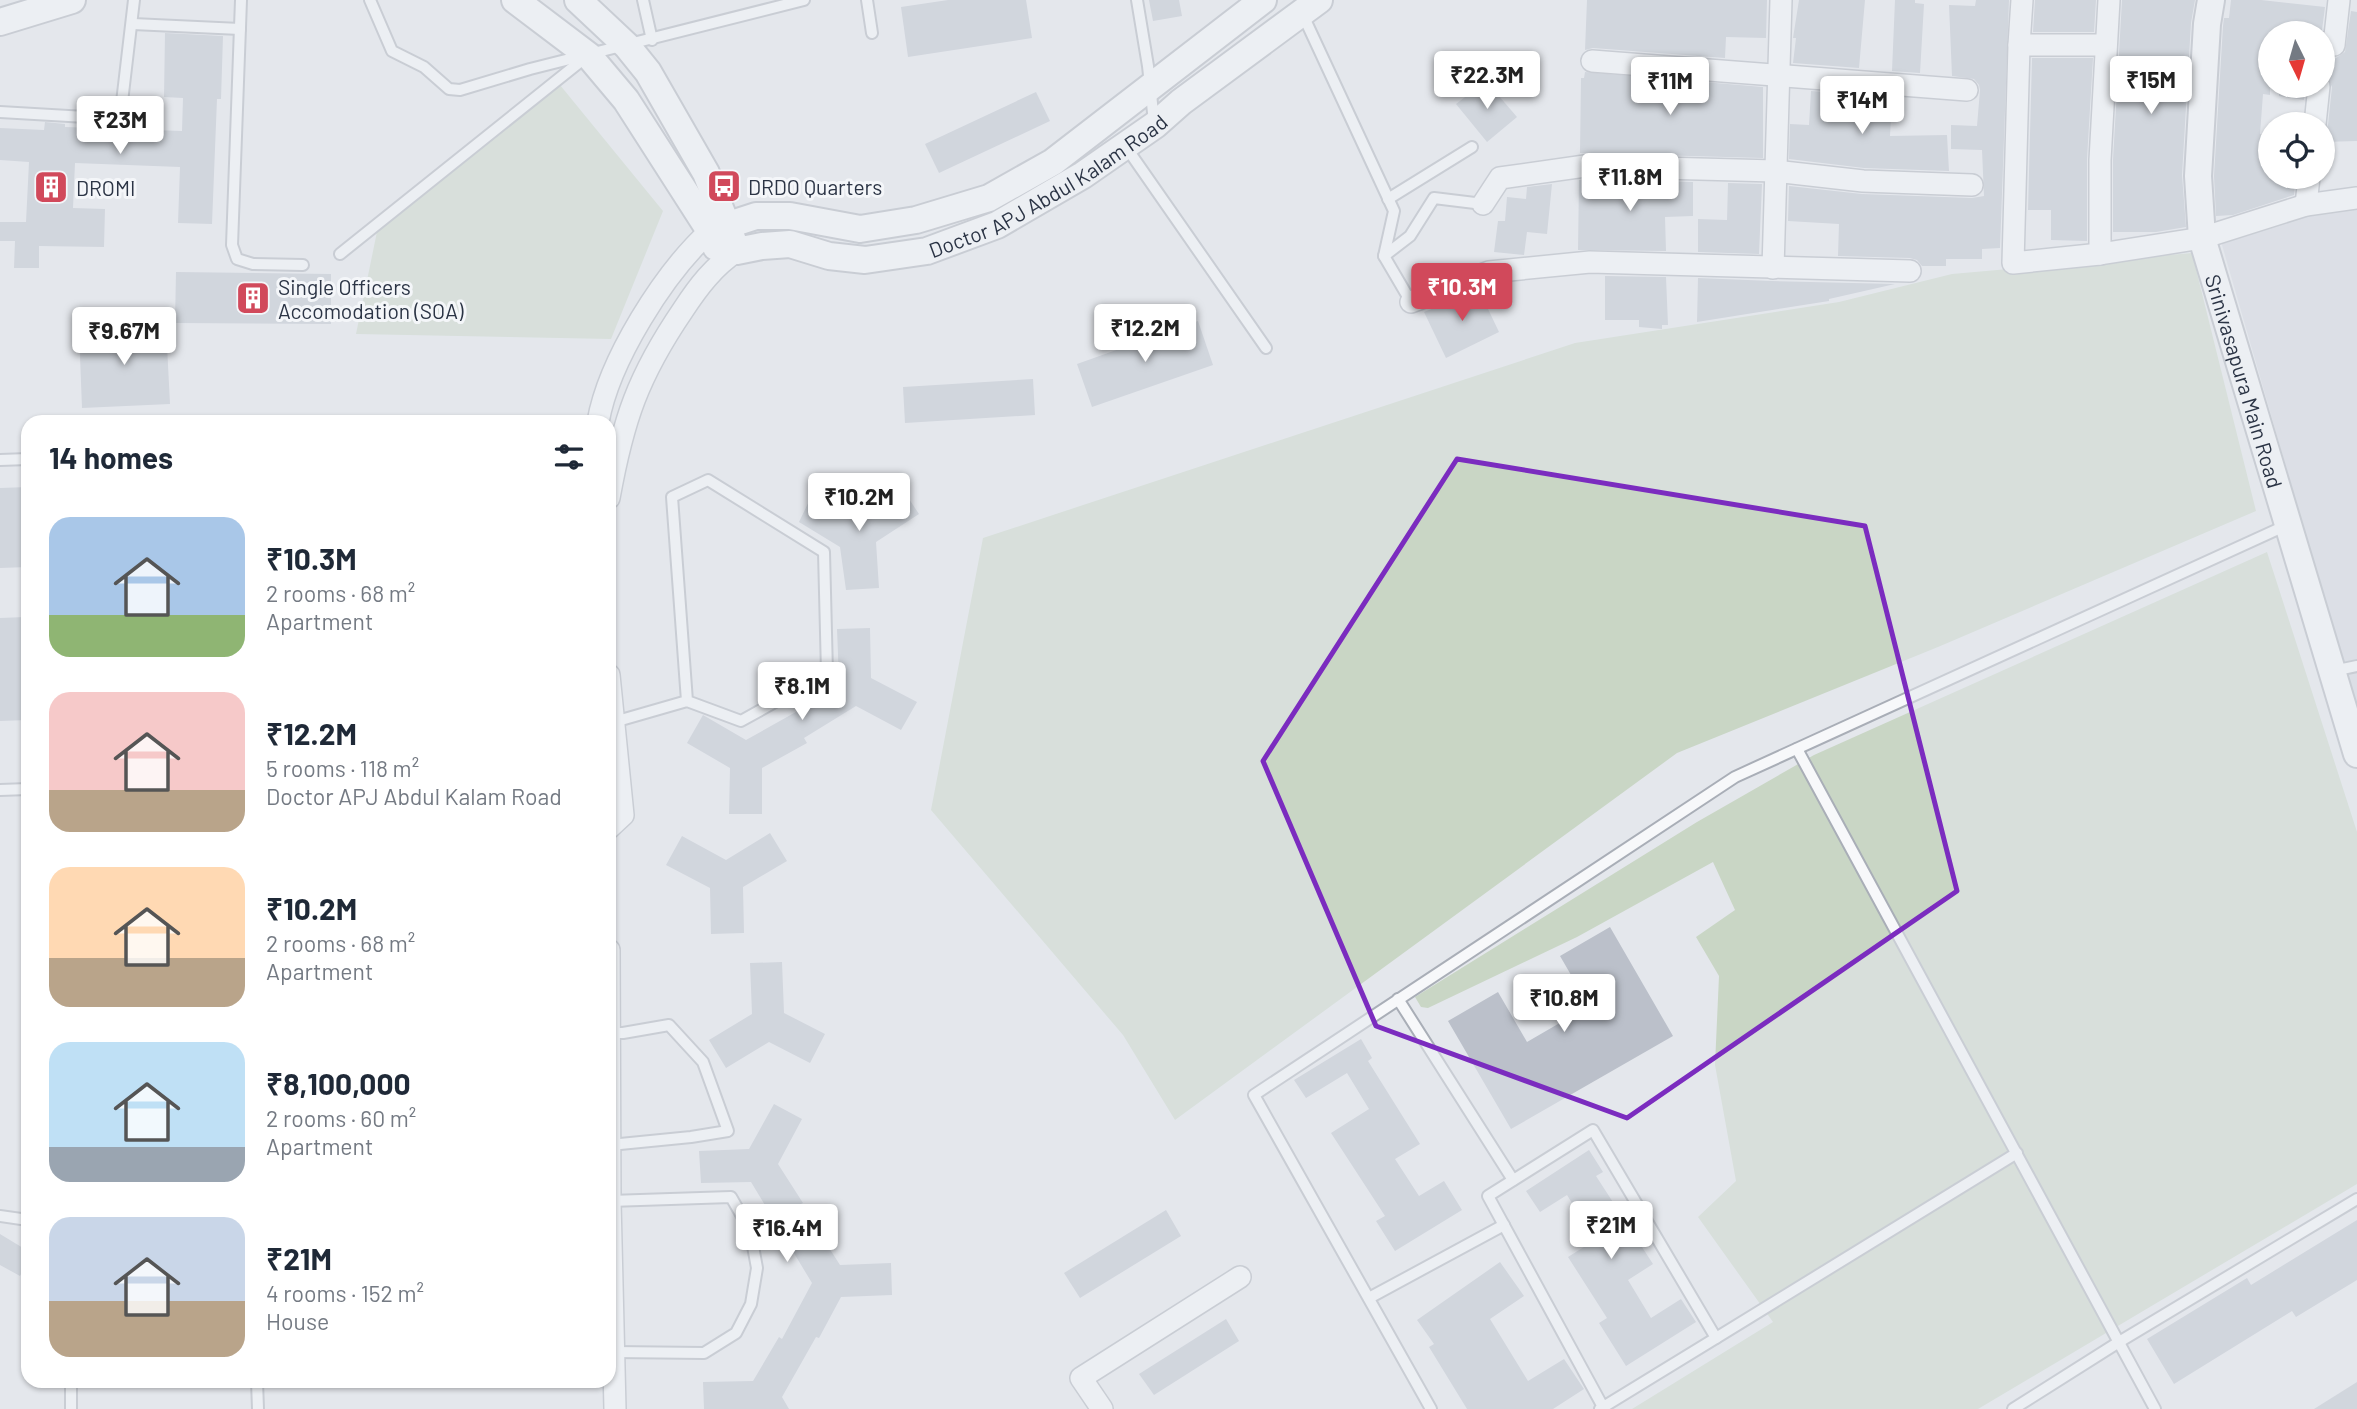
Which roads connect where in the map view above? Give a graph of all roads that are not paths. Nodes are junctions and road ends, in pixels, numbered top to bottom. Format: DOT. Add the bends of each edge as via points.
graph roads {
  1 [pos="72,0"];
  2 [pos="134,0"];
  3 [pos="241,0"];
  4 [pos="370,0"];
  5 [pos="515,0"];
  6 [pos="578,0"];
  7 [pos="643,0"];
  8 [pos="804,0"];
  9 [pos="867,0"];
  10 [pos="1137,0"];
  11 [pos="1263,0"];
  12 [pos="1781,0"];
  13 [pos="2022,0"];
  14 [pos="2109,0"];
  15 [pos="2211,0"];
  16 [pos="2339,0"];
  17 [pos="1311,6"];
  18 [pos="0,24"];
  19 [pos="133,24"];
  20 [pos="240,29"];
  21 [pos="872,33"];
  22 [pos="2335,36"];
  23 [pos="639,43"];
  24 [pos="2019,45"];
  25 [pos="2105,45"];
  26 [pos="589,56"];
  27 [pos="1592,61"];
  28 [pos="1779,75"];
  29 [pos="1151,87"];
  30 [pos="1968,90"];
  31 [pos="0,112"];
  32 [pos="1155,125"];
  33 [pos="1125,145"];
  34 [pos="1472,147"];
  35 [pos="1775,171"];
  36 [pos="1972,185"];
  37 [pos="2308,189"];
  38 [pos="2357,198"];
  39 [pos="1388,199"];
  40 [pos="1483,204"];
  41 [pos="2306,205"];
  42 [pos="718,228"];
  43 [pos="2202,238"];
  44 [pos="340,254"];
  45 [pos="2099,254"];
  46 [pos="729,256"];
  47 [pos="1384,256"];
  48 [pos="303,265"];
  49 [pos="1773,268"];
  50 [pos="1910,271"];
  51 [pos="1411,302"];
  52 [pos="1266,348"];
  53 [pos="600,415"];
  54 [pos="21,459"];
  55 [pos="0,460"];
  56 [pos="616,460"];
  57 [pos="2287,525"];
  58 [pos="2345,668"];
  59 [pos="687,701"];
  60 [pos="616,722"];
  61 [pos="1797,749"];
  62 [pos="2357,754"];
  63 [pos="616,761"];
  64 [pos="21,789"];
  65 [pos="0,790"];
  66 [pos="616,822"];
  67 [pos="1398,999"];
  68 [pos="616,1033"];
  69 [pos="616,1144"];
  70 [pos="2017,1153"];
  71 [pos="1514,1180"];
  72 [pos="2357,1199"];
  73 [pos="616,1201"];
  74 [pos="0,1216"];
  75 [pos="21,1219"];
  76 [pos="1504,1225"];
  77 [pos="1240,1277"];
  78 [pos="1369,1298"];
  79 [pos="1716,1338"];
  80 [pos="2119,1342"];
  81 [pos="616,1364"];
  82 [pos="71,1388"];
  83 [pos="257,1388"];
  84 [pos="614,1388"];
  85 [pos="1602,1408"];
  86 [pos="71,1409"];
  87 [pos="258,1409"];
  88 [pos="615,1409"];
  89 [pos="1102,1409"];
  90 [pos="1431,1409"];
  91 [pos="2013,1409"];
  92 [pos="2155,1409"];
  1 -- 18 [label="street"];
  2 -- 19 [label="lane"];
  3 -- 20 [label="lane"];
  4 -- 26 [label="lane" via="392,51 424,67 449,89"];
  5 -- 26 [label="street"];
  6 -- 23 [label="street"];
  7 -- 23 [label="lane"];
  8 -- 23 [label="lane"];
  9 -- 21 [label="lane"];
  10 -- 29 [label="lane"];
  11 -- 29 [label="street"];
  12 -- 28 [label="street"];
  13 -- 24 [label="street"];
  14 -- 25 [label="street"];
  15 -- 43 [label="street, Srinivasapura Main Road" via="2198,176"];
  16 -- 22 [label="street"];
  17 -- 32 [label="street, Doctor APJ Abdul Kalam Road"];
  17 -- 39 [label="lane"];
  19 -- 20 [label="lane"];
  19 -- 31 [label="lane" via="120,119"];
  20 -- 48 [label="lane" via="232,245 237,259 253,264"];
  23 -- 26 [label="lane"];
  23 -- 42 [label="street" via="648,72 706,173"];
  24 -- 25 [label="street"];
  24 -- 45 [label="street" via="2013,263"];
  25 -- 45 [label="street"];
  26 -- 42 [label="street"];
  26 -- 44 [label="lane"];
  27 -- 28 [label="street"];
  28 -- 30 [label="street"];
  28 -- 35 [label="street"];
  29 -- 32 [label="lane"];
  29 -- 42 [label="street" via="1053,162 989,198 916,220 860,229 790,216 756,216"];
  32 -- 33 [label="street, Doctor APJ Abdul Kalam Road"];
  33 -- 46 [label="street, Doctor APJ Abdul Kalam Road" via="996,225 928,251 865,260 829,256 790,244 761,246"];
  33 -- 52 [label="lane"];
  34 -- 39 [label="lane"];
  35 -- 36 [label="street" via="1863,181"];
  35 -- 40 [label="street" via="1585,166 1500,178"];
  35 -- 49 [label="street"];
  37 -- 41 [label="street"];
  38 -- 41 [label="street"];
  39 -- 47 [label="lane" via="1394,211"];
  40 -- 47 [label="lane" via="1434,198 1410,236"];
  41 -- 43 [label="street"];
  42 -- 46 [label="street"];
  42 -- 53 [label="street" via="690,249 653,300 617,364"];
  43 -- 45 [label="street"];
  43 -- 57 [label="street, Srinivasapura Main Road"];
  46 -- 56 [label="street" via="698,288 645,371 621,433"];
  47 -- 51 [label="lane"];
  49 -- 50 [label="street"];
  49 -- 51 [label="street" via="1590,262 1489,272"];
  54 -- 55 [label="lane"];
  57 -- 58 [label="street, Srinivasapura Main Road"];
  57 -- 61 [label="lane"];
  58 -- 62 [label="street, Srinivasapura Main Road"];
  59 -- 59 [label="lane" via="672,497 708,480 824,552 827,673 741,721"];
  59 -- 60 [label="lane"];
  61 -- 67 [label="lane" via="1735,777"];
  61 -- 70 [label="lane"];
  63 -- 66 [label="street" via="623,815"];
  64 -- 65 [label="lane"];
  67 -- 71 [label="lane"];
  67 -- 78 [label="lane" via="1254,1095"];
  68 -- 69 [label="lane" via="669,1025 703,1062 728,1130"];
  70 -- 79 [label="lane"];
  70 -- 80 [label="lane"];
  71 -- 76 [label="lane" via="1488,1196"];
  71 -- 79 [label="lane" via="1592,1130"];
  72 -- 80 [label="lane"];
  73 -- 81 [label="lane" via="731,1197 750,1230 757,1268 751,1304 736,1334 704,1353"];
  74 -- 75 [label="lane"];
  76 -- 78 [label="lane"];
  76 -- 85 [label="lane"];
  77 -- 89 [label="street" via="1081,1378"];
  78 -- 90 [label="lane"];
  79 -- 85 [label="lane"];
  80 -- 91 [label="lane"];
  80 -- 92 [label="lane"];
  82 -- 86 [label="lane"];
  83 -- 87 [label="lane"];
  84 -- 88 [label="street"];
}
